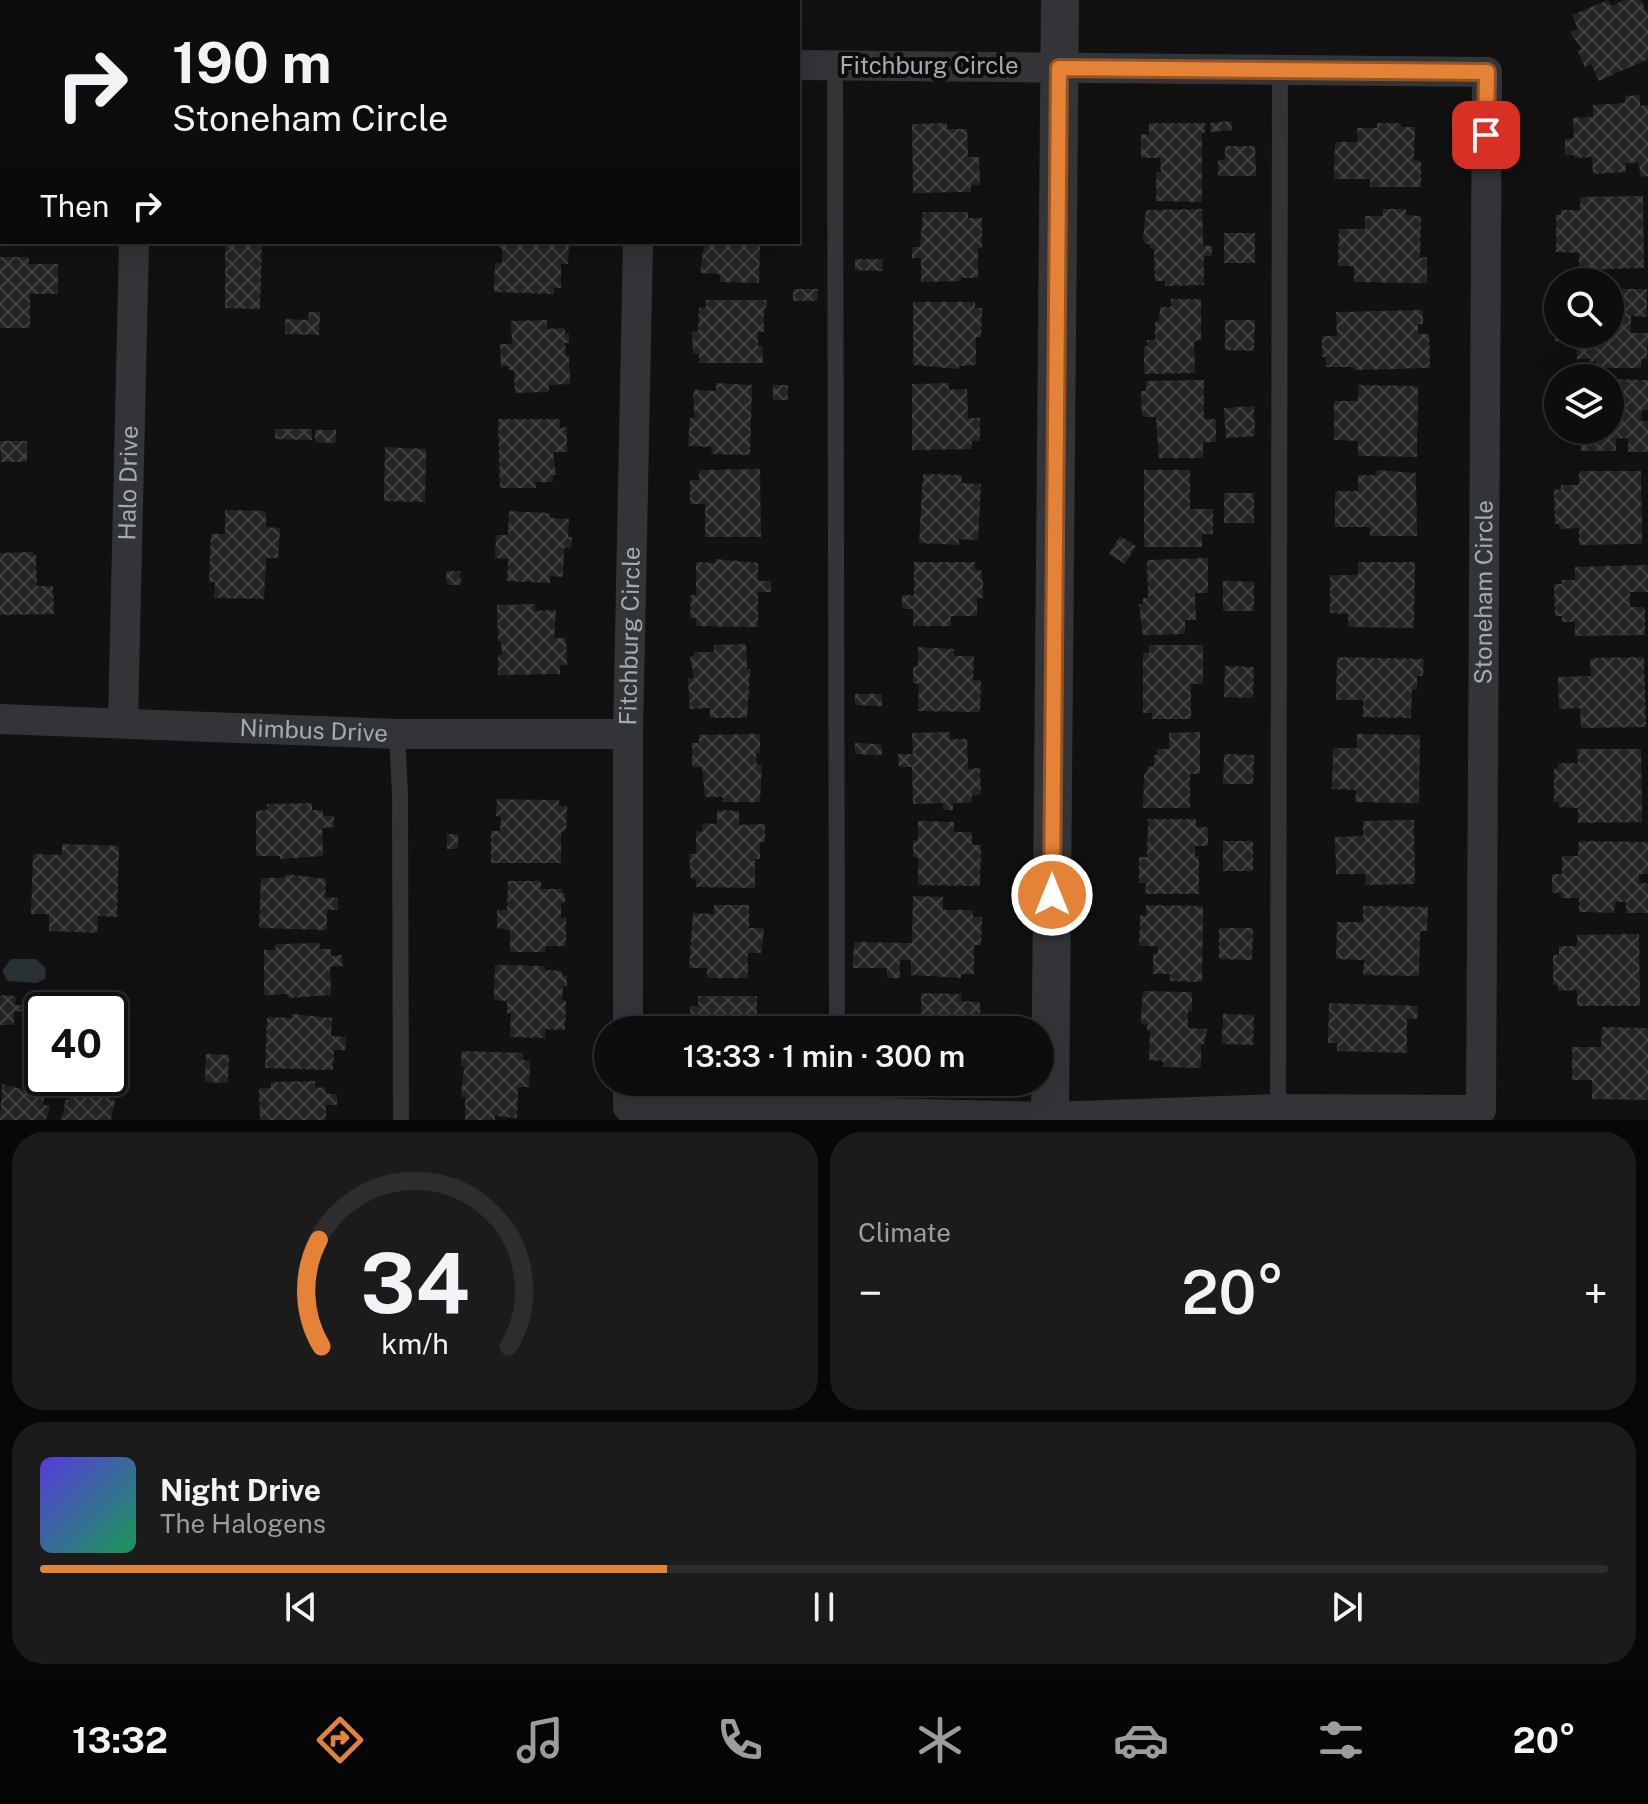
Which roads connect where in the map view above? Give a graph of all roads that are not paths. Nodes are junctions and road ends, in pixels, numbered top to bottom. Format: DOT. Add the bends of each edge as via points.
graph roads {
  1 [pos="1060,0"];
  2 [pos="800,65"];
  3 [pos="835,66"];
  4 [pos="1059,68"];
  5 [pos="1280,70"];
  6 [pos="134,244"];
  7 [pos="638,244"];
  8 [pos="0,719"];
  9 [pos="123,723"];
  10 [pos="397,734"];
  11 [pos="628,734"];
  12 [pos="628,1016"];
  13 [pos="837,1016"];
  14 [pos="628,1096"];
  15 [pos="837,1097"];
  16 [pos="1278,1109"];
  17 [pos="1050,1119"];
  18 [pos="401,1120"];
  1 -- 4 [label="street"];
  2 -- 3 [label="street, Fitchburg Circle"];
  3 -- 4 [label="street, Fitchburg Circle"];
  3 -- 13 [label="lane"];
  4 -- 5 [label="street, Stoneham Circle"];
  4 -- 17 [label="street"];
  5 -- 16 [label="lane"];
  5 -- 16 [label="street, Stoneham Circle" via="1487,72 1487,88 1481,1110"];
  6 -- 9 [label="street, Halo Drive"];
  7 -- 11 [label="street, Fitchburg Circle"];
  8 -- 9 [label="street, Nimbus Drive"];
  9 -- 10 [label="street, Nimbus Drive"];
  10 -- 11 [label="street, Nimbus Drive"];
  10 -- 18 [label="lane"];
  11 -- 12 [label="street, Fitchburg Circle"];
  14 -- 15 [label="street" via="628,1107"];
  15 -- 17 [label="street"];
  16 -- 17 [label="street, Stoneham Circle"];
}
